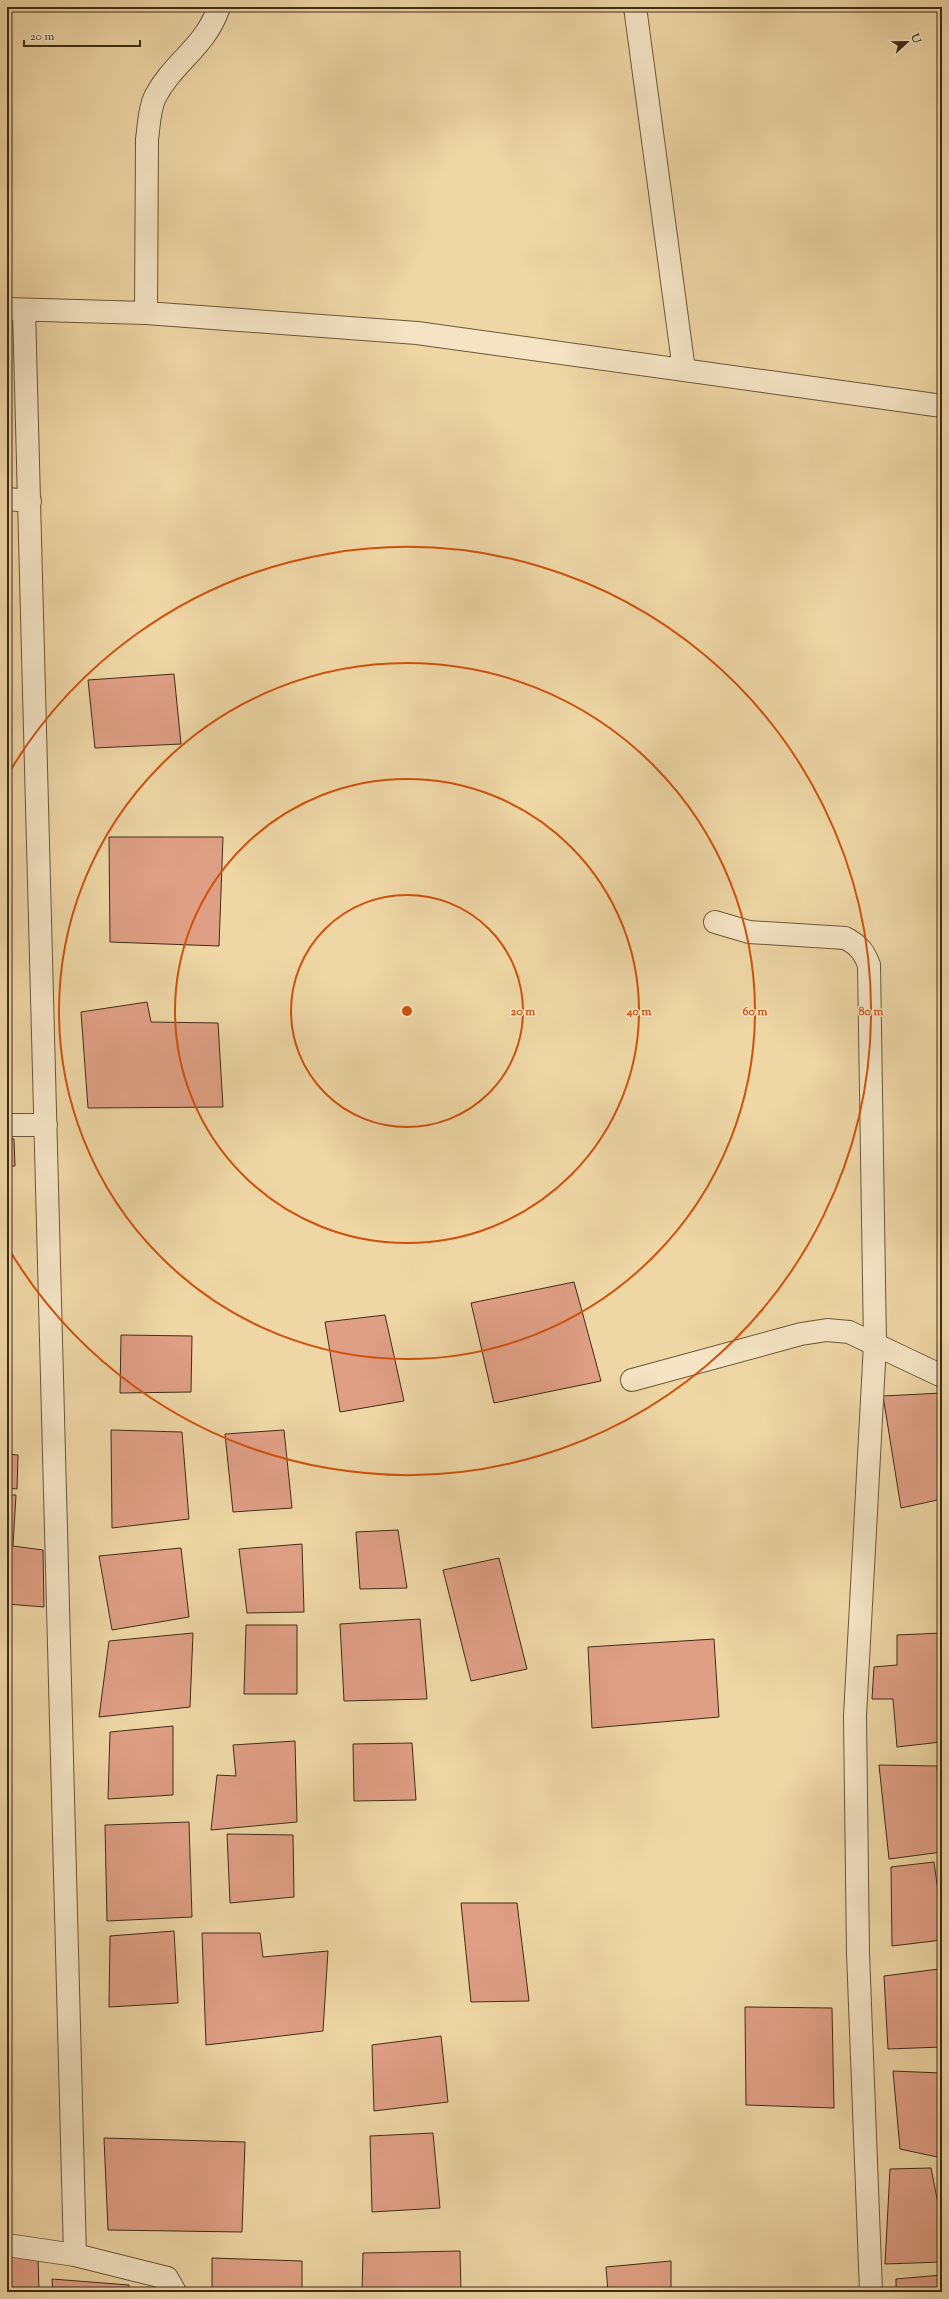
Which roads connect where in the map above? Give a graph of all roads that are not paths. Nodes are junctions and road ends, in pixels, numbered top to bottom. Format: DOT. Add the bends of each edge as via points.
graph roads {
  1 [pos="219,7"];
  2 [pos="635,7"];
  3 [pos="15,310"];
  4 [pos="146,313"];
  5 [pos="684,370"];
  6 [pos="942,406"];
  7 [pos="7,499"];
  8 [pos="30,501"];
  9 [pos="715,922"];
  10 [pos="7,1125"];
  11 [pos="46,1125"];
  12 [pos="875,1344"];
  13 [pos="942,1376"];
  14 [pos="632,1380"];
  15 [pos="7,2245"];
  16 [pos="75,2254"];
  17 [pos="174,2292"];
  18 [pos="871,2292"];
  1 -- 4 [label="street" via="212,25 154,98 147,139"];
  2 -- 5 [label="street"];
  3 -- 4 [label="street"];
  3 -- 8 [label="street"];
  4 -- 5 [label="street" via="417,333"];
  5 -- 6 [label="street"];
  7 -- 8 [label="street"];
  8 -- 11 [label="street"];
  9 -- 12 [label="street" via="749,932 845,938 856,944 865,954 869,965"];
  10 -- 11 [label="street"];
  11 -- 16 [label="street"];
  12 -- 13 [label="street"];
  12 -- 14 [label="street" via="850,1332 827,1330 801,1334"];
  12 -- 18 [label="street" via="855,1716 858,1953"];
  15 -- 16 [label="street"];
  16 -- 17 [label="street" via="167,2278"];
}
